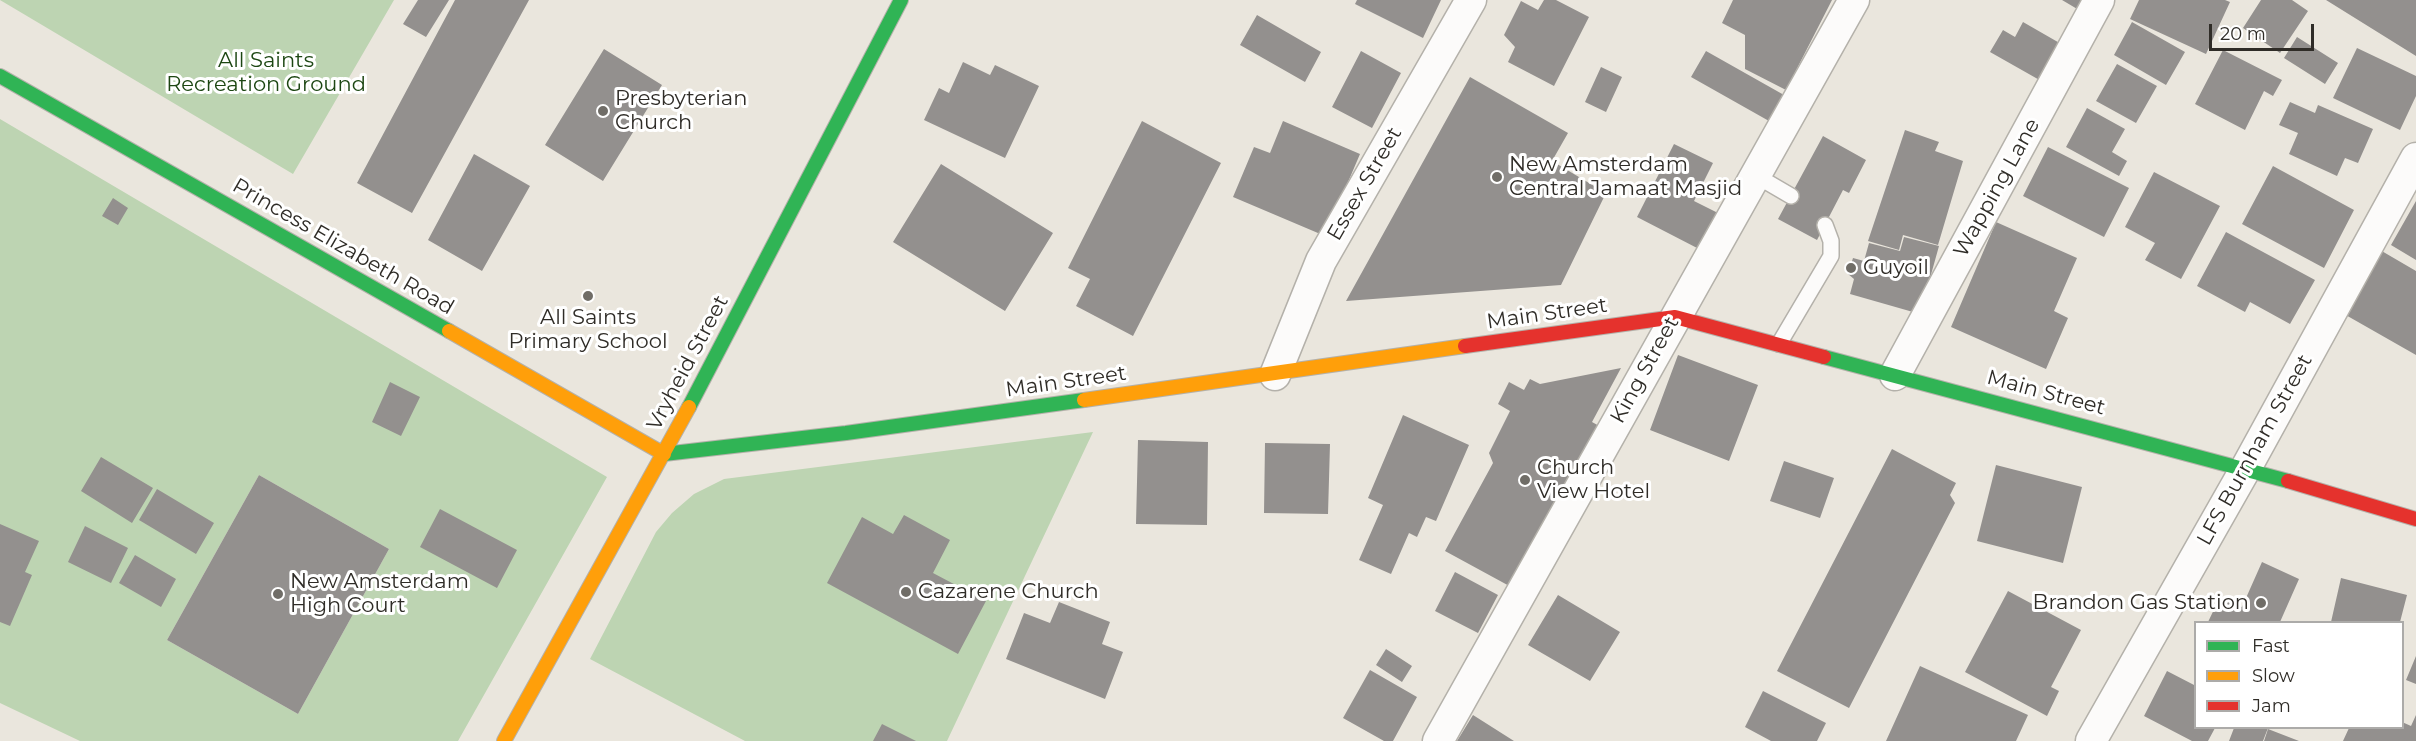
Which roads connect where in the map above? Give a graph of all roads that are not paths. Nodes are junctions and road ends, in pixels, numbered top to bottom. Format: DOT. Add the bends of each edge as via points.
graph roads {
  1 [pos="901,0"];
  2 [pos="1471,0"];
  3 [pos="1854,0"];
  4 [pos="2099,0"];
  5 [pos="0,76"];
  6 [pos="2416,158"];
  7 [pos="1755,175"];
  8 [pos="1791,196"];
  9 [pos="1825,225"];
  10 [pos="1675,317"];
  11 [pos="1779,344"];
  12 [pos="1275,375"];
  13 [pos="1895,375"];
  14 [pos="664,454"];
  15 [pos="2246,468"];
  16 [pos="2416,519"];
  17 [pos="504,741"];
  18 [pos="1438,741"];
  19 [pos="2091,741"];
  1 -- 14 [label="street, Vryheid Street"];
  2 -- 12 [label="street, Essex Street" via="1321,261"];
  3 -- 7 [label="street, King Street"];
  4 -- 13 [label="street, Wapping Lane"];
  5 -- 14 [label="street, Princess Elizabeth Road"];
  6 -- 15 [label="street, LFS Burnham Street"];
  7 -- 8 [label="lane"];
  7 -- 10 [label="street, King Street"];
  9 -- 11 [label="lane" via="1831,240 1831,256"];
  10 -- 11 [label="street, Main Street"];
  10 -- 12 [label="street, Main Street"];
  10 -- 18 [label="street, King Street"];
  11 -- 13 [label="street, Main Street"];
  12 -- 14 [label="street, Main Street"];
  13 -- 15 [label="street, Main Street"];
  14 -- 17 [label="street, Vryheid Street"];
  15 -- 16 [label="street, Main Street"];
  15 -- 19 [label="street, LFS Burnham Street"];
}
